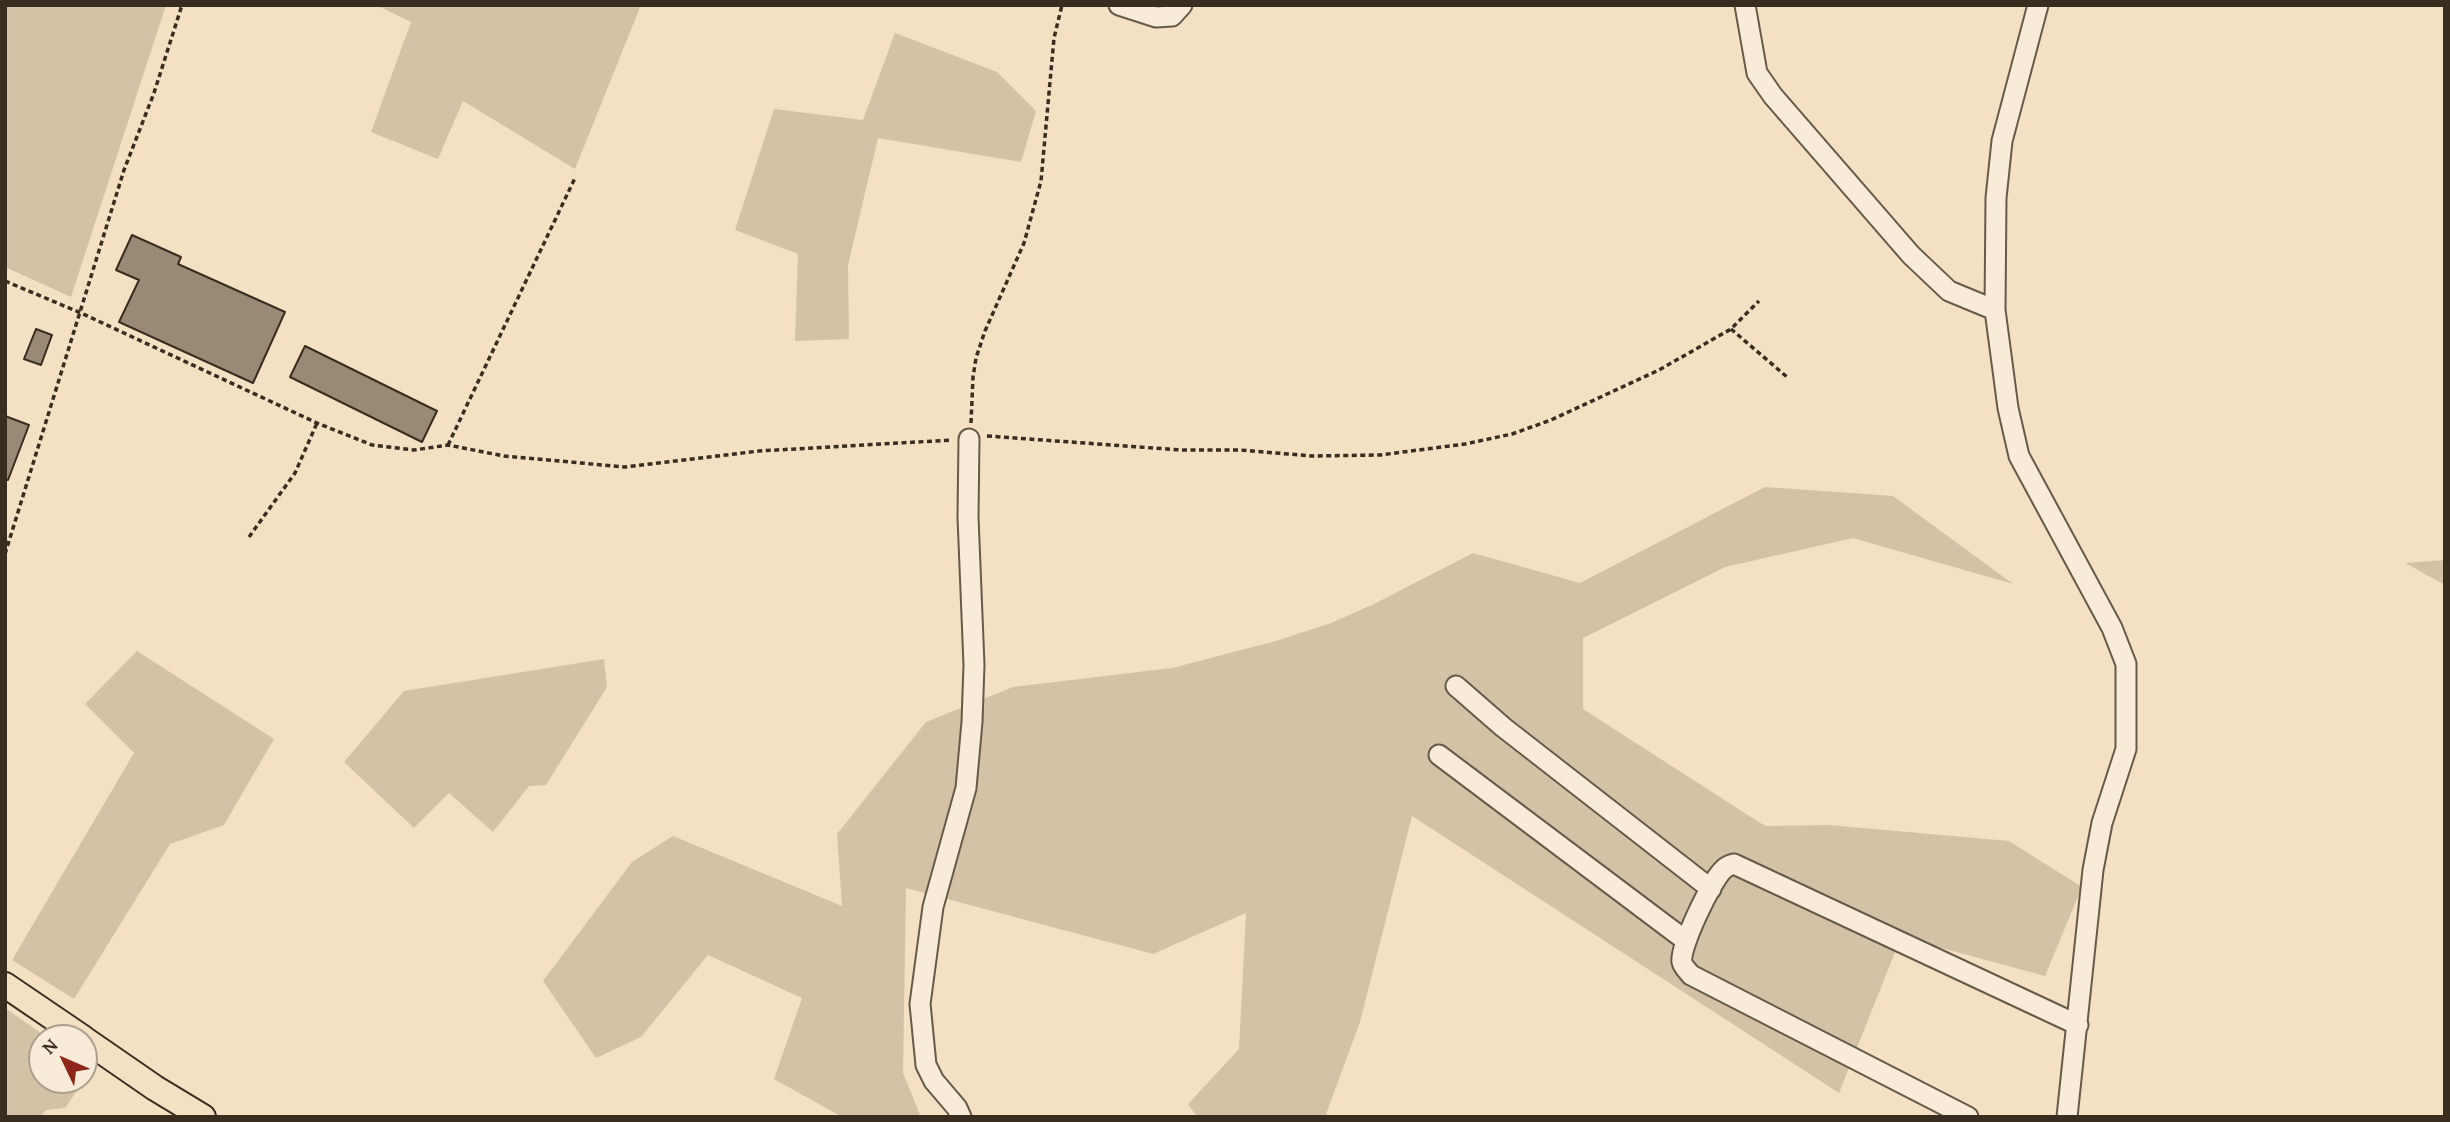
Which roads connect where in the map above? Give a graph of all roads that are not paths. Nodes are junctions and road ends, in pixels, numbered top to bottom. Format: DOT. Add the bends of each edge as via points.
graph roads {
  1 [pos="1119,5"];
  2 [pos="1182,5"];
  3 [pos="1745,5"];
  4 [pos="2038,5"];
  5 [pos="1995,310"];
  6 [pos="969,439"];
  7 [pos="1456,686"];
  8 [pos="1439,755"];
  9 [pos="1711,889"];
  10 [pos="1685,940"];
  11 [pos="5,985"];
  12 [pos="62,1024"];
  13 [pos="2078,1025"];
  14 [pos="98,1048"];
  15 [pos="203,1117"];
  16 [pos="961,1117"];
  17 [pos="1968,1117"];
  18 [pos="2067,1117"];
  1 -- 2 [label="street" via="1156,17 1172,16"];
  3 -- 5 [label="street" via="1757,73 1773,96 1911,255 1949,291"];
  4 -- 5 [label="street" via="2002,141 1996,198"];
  5 -- 13 [label="street" via="2019,456 2112,628 2126,664 2126,749 2102,823 2093,870"];
  6 -- 16 [label="street" via="972,722 966,788 933,907 920,1004 926,1065"];
  7 -- 9 [label="street"];
  8 -- 10 [label="street"];
  9 -- 10 [label="street"];
  9 -- 13 [label="street" via="1724,869 1734,864"];
  10 -- 17 [label="street" via="1682,965 1691,975"];
  11 -- 12 [label="main road"];
  13 -- 18 [label="street"];
  14 -- 15 [label="main road"];
}
